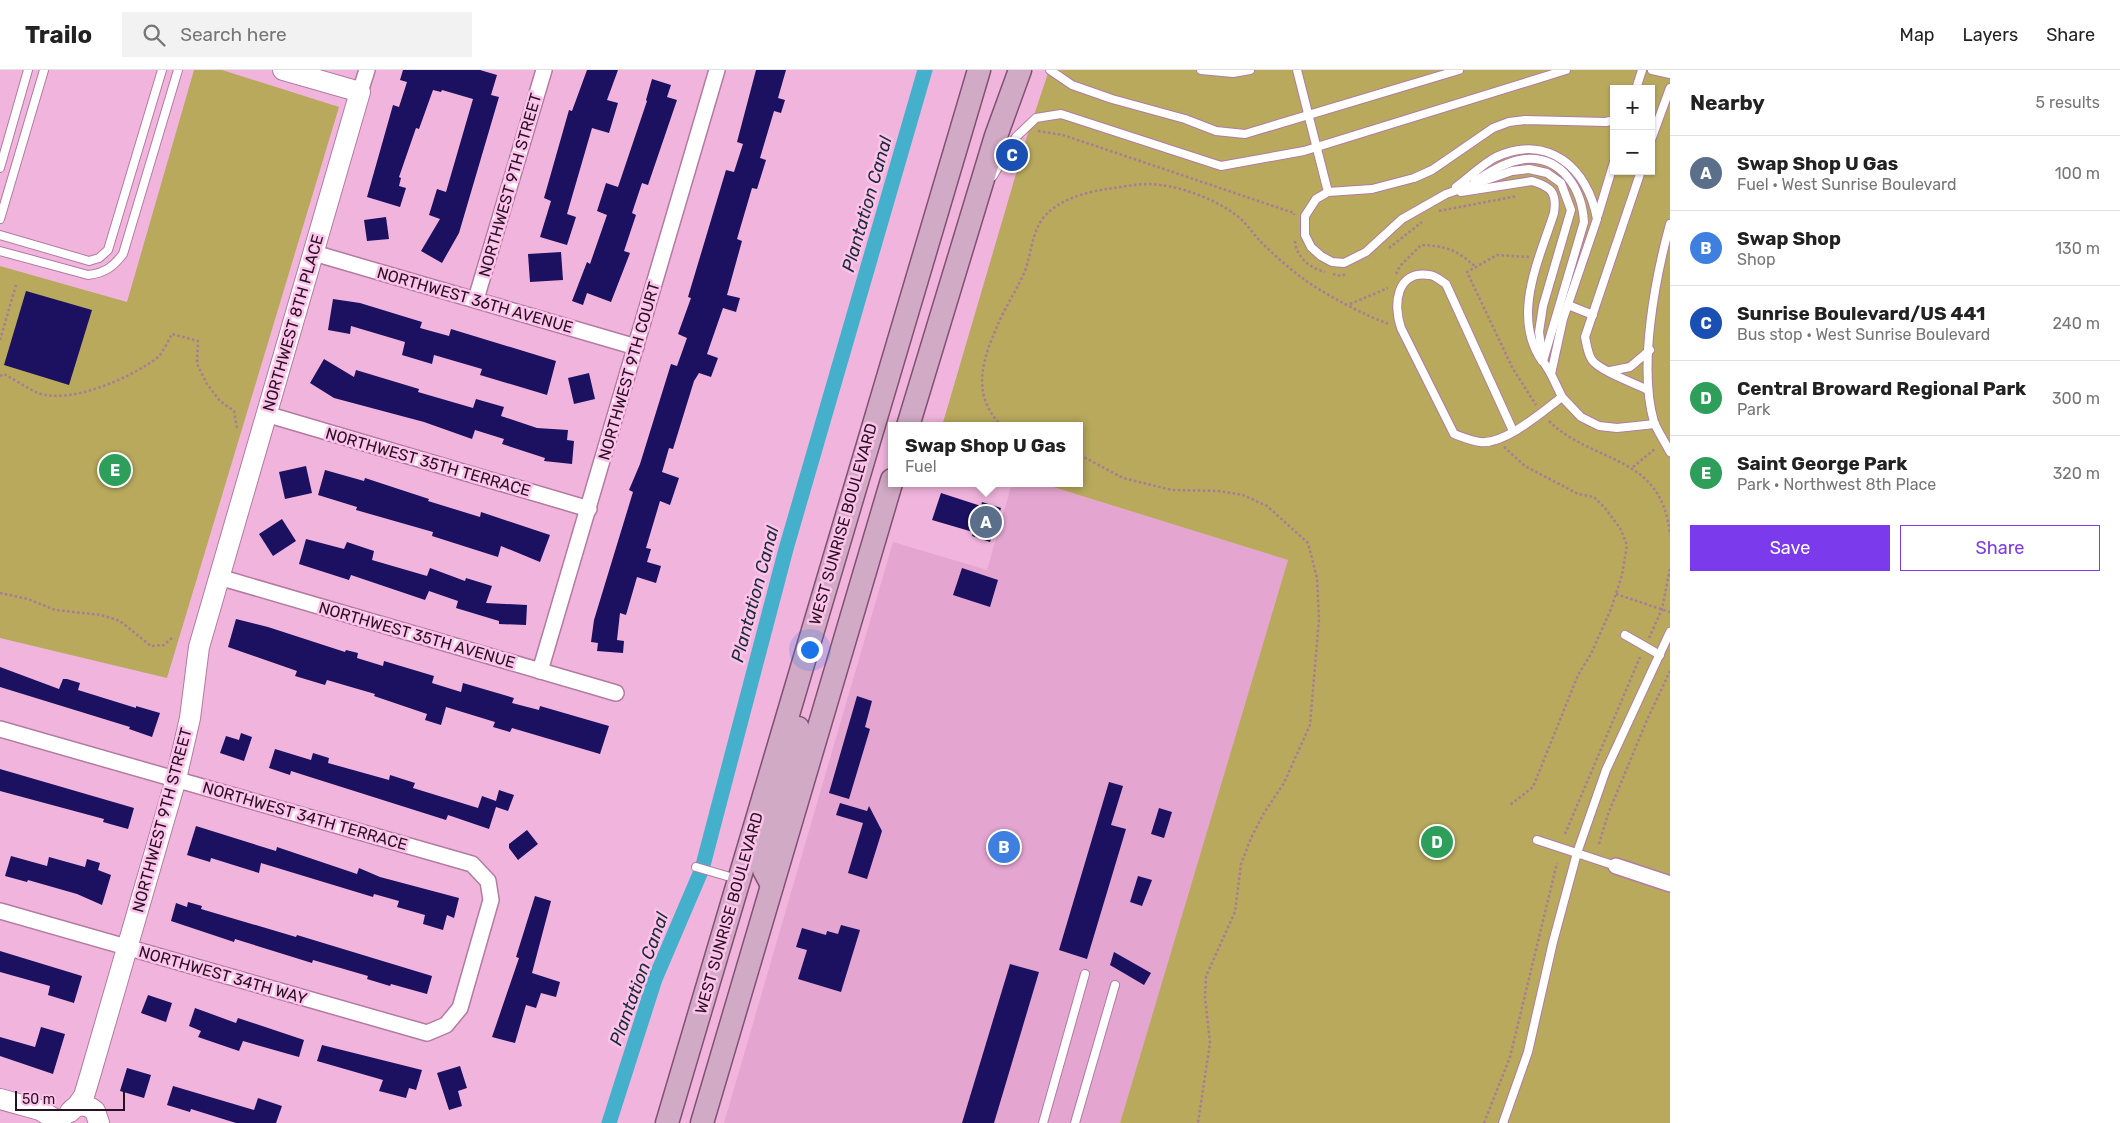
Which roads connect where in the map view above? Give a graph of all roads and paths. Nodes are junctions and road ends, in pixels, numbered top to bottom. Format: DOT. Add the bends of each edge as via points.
graph roads {
  1 [pos="28,70"];
  2 [pos="44,70"];
  3 [pos="162,70"];
  4 [pos="178,70"];
  5 [pos="283,70"];
  6 [pos="367,70"];
  7 [pos="544,70"];
  8 [pos="717,70"];
  9 [pos="979,70"];
  10 [pos="1020,70"];
  11 [pos="1050,70"];
  12 [pos="1201,70"];
  13 [pos="1250,70"];
  14 [pos="1297,70"];
  15 [pos="1459,70"];
  16 [pos="1566,70"];
  17 [pos="1642,70"];
  18 [pos="1652,70"];
  19 [pos="1670,74"];
  20 [pos="1637,85"];
  21 [pos="1670,88"];
  22 [pos="360,92"];
  23 [pos="1308,115"];
  24 [pos="1610,121"];
  25 [pos="1034,130"];
  26 [pos="1655,130"];
  27 [pos="1316,147"];
  28 [pos="0,168"];
  29 [pos="1610,175"];
  30 [pos="1640,175"];
  31 [pos="1467,186"];
  32 [pos="1328,192"];
  33 [pos="1446,194"];
  34 [pos="1524,195"];
  35 [pos="1434,212"];
  36 [pos="973,213"];
  37 [pos="1597,218"];
  38 [pos="0,219"];
  39 [pos="1426,219"];
  40 [pos="1295,222"];
  41 [pos="1670,224"];
  42 [pos="0,235"];
  43 [pos="1295,240"];
  44 [pos="1533,250"];
  45 [pos="0,251"];
  46 [pos="314,252"];
  47 [pos="1381,253"];
  48 [pos="1354,271"];
  49 [pos="16,285"];
  50 [pos="476,299"];
  51 [pos="1568,305"];
  52 [pos="1593,315"];
  53 [pos="1401,328"];
  54 [pos="0,340"];
  55 [pos="636,347"];
  56 [pos="1650,350"];
  57 [pos="1542,361"];
  58 [pos="1610,371"];
  59 [pos="1551,374"];
  60 [pos="0,376"];
  61 [pos="1648,390"];
  62 [pos="1562,397"];
  63 [pos="1541,412"];
  64 [pos="266,414"];
  65 [pos="909,422"];
  66 [pos="998,422"];
  67 [pos="1655,424"];
  68 [pos="237,428"];
  69 [pos="1513,431"];
  70 [pos="1496,440"];
  71 [pos="1665,441"];
  72 [pos="1670,452"];
  73 [pos="1083,457"];
  74 [pos="1633,467"];
  75 [pos="890,487"];
  76 [pos="589,509"];
  77 [pos="1670,535"];
  78 [pos="1670,568"];
  79 [pos="218,577"];
  80 [pos="0,594"];
  81 [pos="1616,594"];
  82 [pos="1662,609"];
  83 [pos="1670,612"];
  84 [pos="1670,632"];
  85 [pos="811,634"];
  86 [pos="1625,635"];
  87 [pos="172,638"];
  88 [pos="1645,646"];
  89 [pos="1660,655"];
  90 [pos="540,671"];
  91 [pos="1670,671"];
  92 [pos="616,693"];
  93 [pos="0,729"];
  94 [pos="176,779"];
  95 [pos="1510,805"];
  96 [pos="1565,834"];
  97 [pos="1538,840"];
  98 [pos="1599,844"];
  99 [pos="1577,853"];
  100 [pos="1557,863"];
  101 [pos="1616,866"];
  102 [pos="696,867"];
  103 [pos="739,880"];
  104 [pos="1670,884"];
  105 [pos="772,885"];
  106 [pos="0,911"];
  107 [pos="127,948"];
  108 [pos="1085,974"];
  109 [pos="1115,985"];
  110 [pos="446,1025"];
  111 [pos="0,1098"];
  112 [pos="85,1117"];
  113 [pos="667,1123"];
  114 [pos="702,1123"];
  115 [pos="1043,1123"];
  116 [pos="1075,1123"];
  117 [pos="1198,1123"];
  118 [pos="1484,1123"];
  119 [pos="1503,1123"];
  1 -- 28 [label="lane"];
  2 -- 38 [label="lane"];
  3 -- 42 [label="lane" via="108,250 89,261"];
  4 -- 45 [label="lane" via="124,254 114,266 102,274 88,275"];
  5 -- 22 [label="street"];
  6 -- 22 [label="street, NORTHWEST 8TH PLACE"];
  7 -- 50 [label="street, NORTHWEST 9TH STREET"];
  8 -- 55 [label="street, NORTHWEST 9TH COURT"];
  9 -- 85 [label="main road, WEST SUNRISE BOULEVARD"];
  10 -- 36 [label="main road"];
  11 -- 23 [label="lane" via="1072,85 1112,100 1185,119 1216,131 1246,134"];
  12 -- 13 [label="lane"];
  14 -- 23 [label="lane"];
  15 -- 23 [label="lane"];
  16 -- 27 [label="lane"];
  17 -- 20 [label="lane"];
  18 -- 19 [label="lane"];
  21 -- 26 [label="lane"];
  22 -- 46 [label="street, NORTHWEST 8TH PLACE"];
  23 -- 27 [label="lane"];
  24 -- 32 [label="lane" via="1509,122 1493,128 1432,170 1414,178 1372,189"];
  25 -- 40 [label="path" via="1063,135 1294,213"];
  27 -- 32 [label="lane"];
  27 -- 36 [label="lane" via="1221,166 1061,114 1036,118 1016,137"];
  29 -- 37 [label="lane"];
  30 -- 52 [label="lane"];
  31 -- 33 [label="lane"];
  31 -- 57 [label="lane" via="1512,171 1529,169 1547,173 1561,183 1569,200 1569,222 1543,306 1540,332"];
  31 -- 57 [label="lane" via="1496,169 1524,159 1552,164 1563,171 1578,193 1584,222"];
  32 -- 33 [label="lane" via="1310,207 1305,235 1321,256 1332,262 1344,263 1366,252 1402,219"];
  33 -- 37 [label="lane" via="1495,158 1526,148 1540,150 1556,155 1581,176 1594,202"];
  33 -- 57 [label="lane" via="1532,181 1552,191 1556,200 1554,213 1528,298 1532,346"];
  34 -- 35 [label="path"];
  36 -- 65 [label="main road"];
  37 -- 51 [label="lane"];
  39 -- 47 [label="path"];
  41 -- 56 [label="lane" via="1659,263"];
  43 -- 48 [label="path" via="1296,249 1308,265 1341,276"];
  44 -- 63 [label="path" via="1530,258 1497,256 1467,272 1513,369"];
  46 -- 50 [label="street, NORTHWEST 36TH AVENUE"];
  46 -- 64 [label="street, NORTHWEST 8TH PLACE"];
  49 -- 54 [label="path"];
  50 -- 55 [label="street, NORTHWEST 36TH AVENUE"];
  51 -- 52 [label="lane"];
  51 -- 59 [label="lane"];
  52 -- 58 [label="lane" via="1586,337 1588,352 1601,368"];
  53 -- 66 [label="path" via="1375,319 1306,280 1262,243 1243,221 1212,202 1159,184 1087,191 1055,208 1042,220 1031,245 1026,268 987,349 981,374 982,391 991,415"];
  53 -- 69 [label="lane" via="1396,313 1398,292 1406,282 1416,275 1430,275 1446,284"];
  53 -- 70 [label="lane" via="1454,434 1482,443"];
  55 -- 76 [label="street, NORTHWEST 9TH COURT"];
  56 -- 58 [label="lane" via="1630,367"];
  56 -- 61 [label="lane"];
  57 -- 59 [label="lane"];
  58 -- 61 [label="lane"];
  59 -- 62 [label="lane"];
  60 -- 68 [label="path" via="4,374 40,393 64,395 84,392 116,382 145,366 160,355 172,334 198,342 197,364 207,384 234,411"];
  61 -- 67 [label="lane"];
  62 -- 63 [label="lane"];
  62 -- 67 [label="lane" via="1581,417 1599,426 1617,428"];
  63 -- 69 [label="lane"];
  63 -- 74 [label="path" via="1558,429 1578,441"];
  64 -- 76 [label="street, NORTHWEST 35TH TERRACE"];
  64 -- 79 [label="street, NORTHWEST 8TH PLACE"];
  67 -- 71 [label="lane"];
  69 -- 70 [label="lane"];
  70 -- 81 [label="path" via="1525,466 1578,494 1594,497 1605,508 1620,528 1626,545"];
  71 -- 72 [label="lane"];
  71 -- 74 [label="path"];
  73 -- 117 [label="path" via="1123,478 1172,490 1243,495 1267,506 1308,543 1317,578 1319,619 1310,726 1284,783 1251,838 1241,864 1235,912 1206,976 1210,1043"];
  74 -- 77 [label="path" via="1657,494 1665,509"];
  75 -- 105 [label="main road, WEST SUNRISE BOULEVARD"];
  76 -- 90 [label="street, NORTHWEST 9TH COURT"];
  78 -- 82 [label="path"];
  79 -- 90 [label="street, NORTHWEST 35TH AVENUE"];
  79 -- 94 [label="street, NORTHWEST 9TH STREET" via="199,647 190,718"];
  80 -- 87 [label="path" via="28,599 55,610 101,614 120,621 151,646 164,645"];
  81 -- 82 [label="path"];
  81 -- 95 [label="path" via="1591,654 1578,675 1534,787"];
  82 -- 83 [label="path"];
  82 -- 88 [label="path"];
  84 -- 89 [label="lane"];
  85 -- 103 [label="main road, WEST SUNRISE BOULEVARD"];
  85 -- 105 [label="main road" via="817,657 763,860"];
  86 -- 88 [label="lane"];
  88 -- 89 [label="lane"];
  88 -- 96 [label="path"];
  89 -- 99 [label="lane" via="1606,770"];
  90 -- 92 [label="street, NORTHWEST 35TH AVENUE"];
  91 -- 98 [label="path" via="1615,796"];
  93 -- 94 [label="street, NORTHWEST 34TH TERRACE"];
  94 -- 107 [label="street, NORTHWEST 9TH STREET"];
  94 -- 110 [label="street, NORTHWEST 34TH TERRACE" via="472,864 488,882 491,900 460,1008"];
  97 -- 99 [label="lane"];
  99 -- 101 [label="lane"];
  99 -- 119 [label="lane" via="1528,1052"];
  100 -- 118 [label="path" via="1510,1057"];
  101 -- 104 [label="street"];
  102 -- 103 [label="lane"];
  103 -- 113 [label="main road, WEST SUNRISE BOULEVARD"];
  105 -- 114 [label="main road, WEST SUNRISE BOULEVARD"];
  106 -- 107 [label="street, NORTHWEST 34TH WAY"];
  107 -- 110 [label="street, NORTHWEST 34TH WAY" via="427,1033"];
  107 -- 112 [label="street, NORTHWEST 9TH STREET" via="84,1096"];
  108 -- 115 [label="lane"];
  109 -- 116 [label="lane"];
  111 -- 112 [label="street" via="40,1110"];
}
